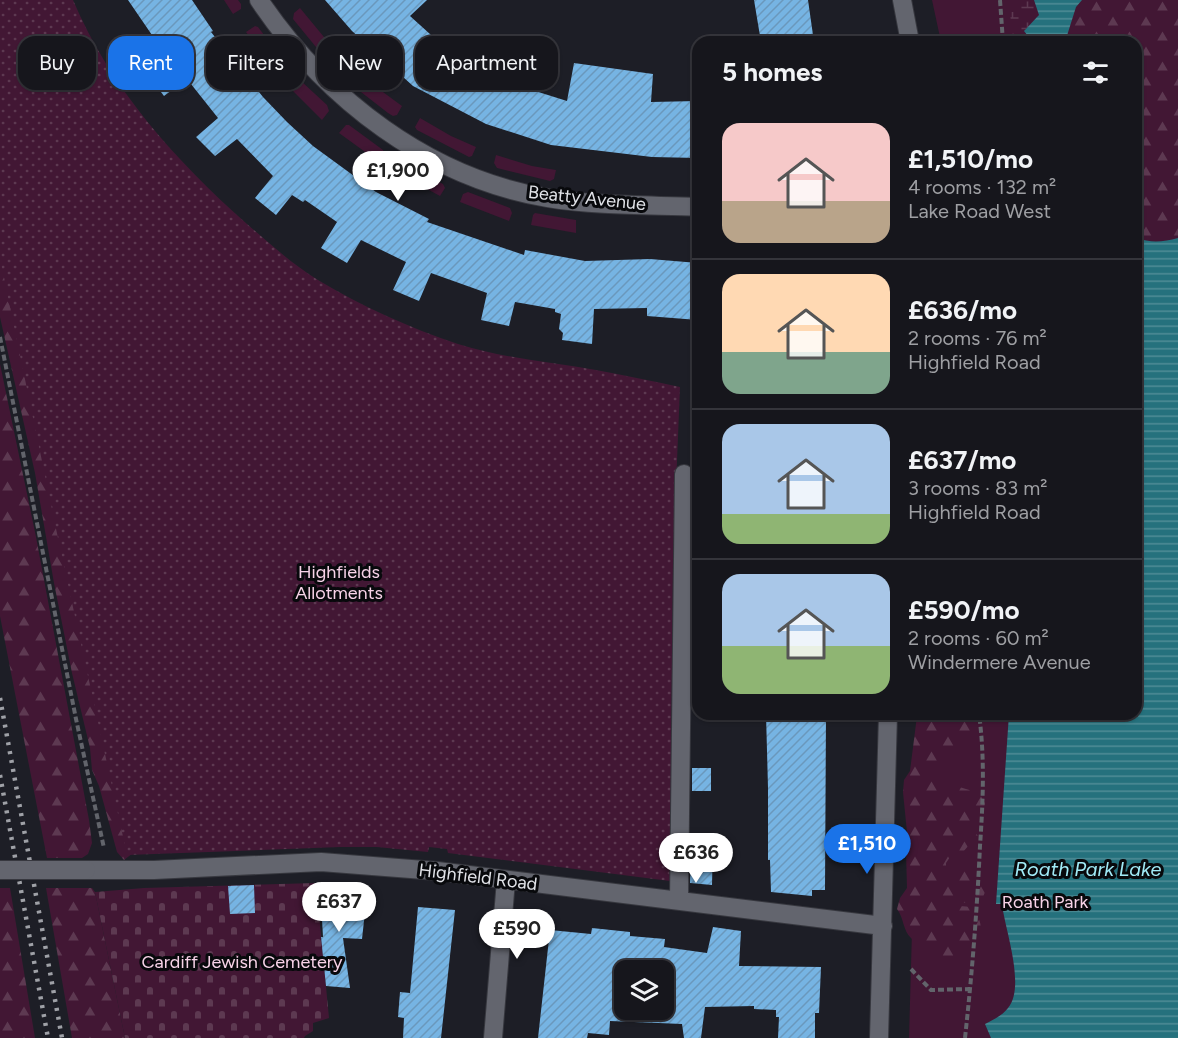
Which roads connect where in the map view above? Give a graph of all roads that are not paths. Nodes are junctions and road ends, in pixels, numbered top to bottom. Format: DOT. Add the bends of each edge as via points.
graph roads {
  1 [pos="259,0"];
  2 [pos="902,0"];
  3 [pos="909,36"];
  4 [pos="692,207"];
  5 [pos="684,474"];
  6 [pos="888,720"];
  7 [pos="0,870"];
  8 [pos="506,880"];
  9 [pos="679,900"];
  10 [pos="883,926"];
  11 [pos="493,1038"];
  12 [pos="879,1038"];
  1 -- 4 [label="street, Beatty Avenue" via="309,64 351,104 408,145 447,165 511,190 548,198"];
  2 -- 3 [label="street"];
  5 -- 9 [label="street"];
  6 -- 10 [label="street"];
  7 -- 8 [label="street, Highfield Road, bridge" via="154,870 321,862"];
  8 -- 9 [label="street, Highfield Road"];
  8 -- 11 [label="street"];
  9 -- 10 [label="street, Highfield Road"];
  10 -- 12 [label="street"];
}
